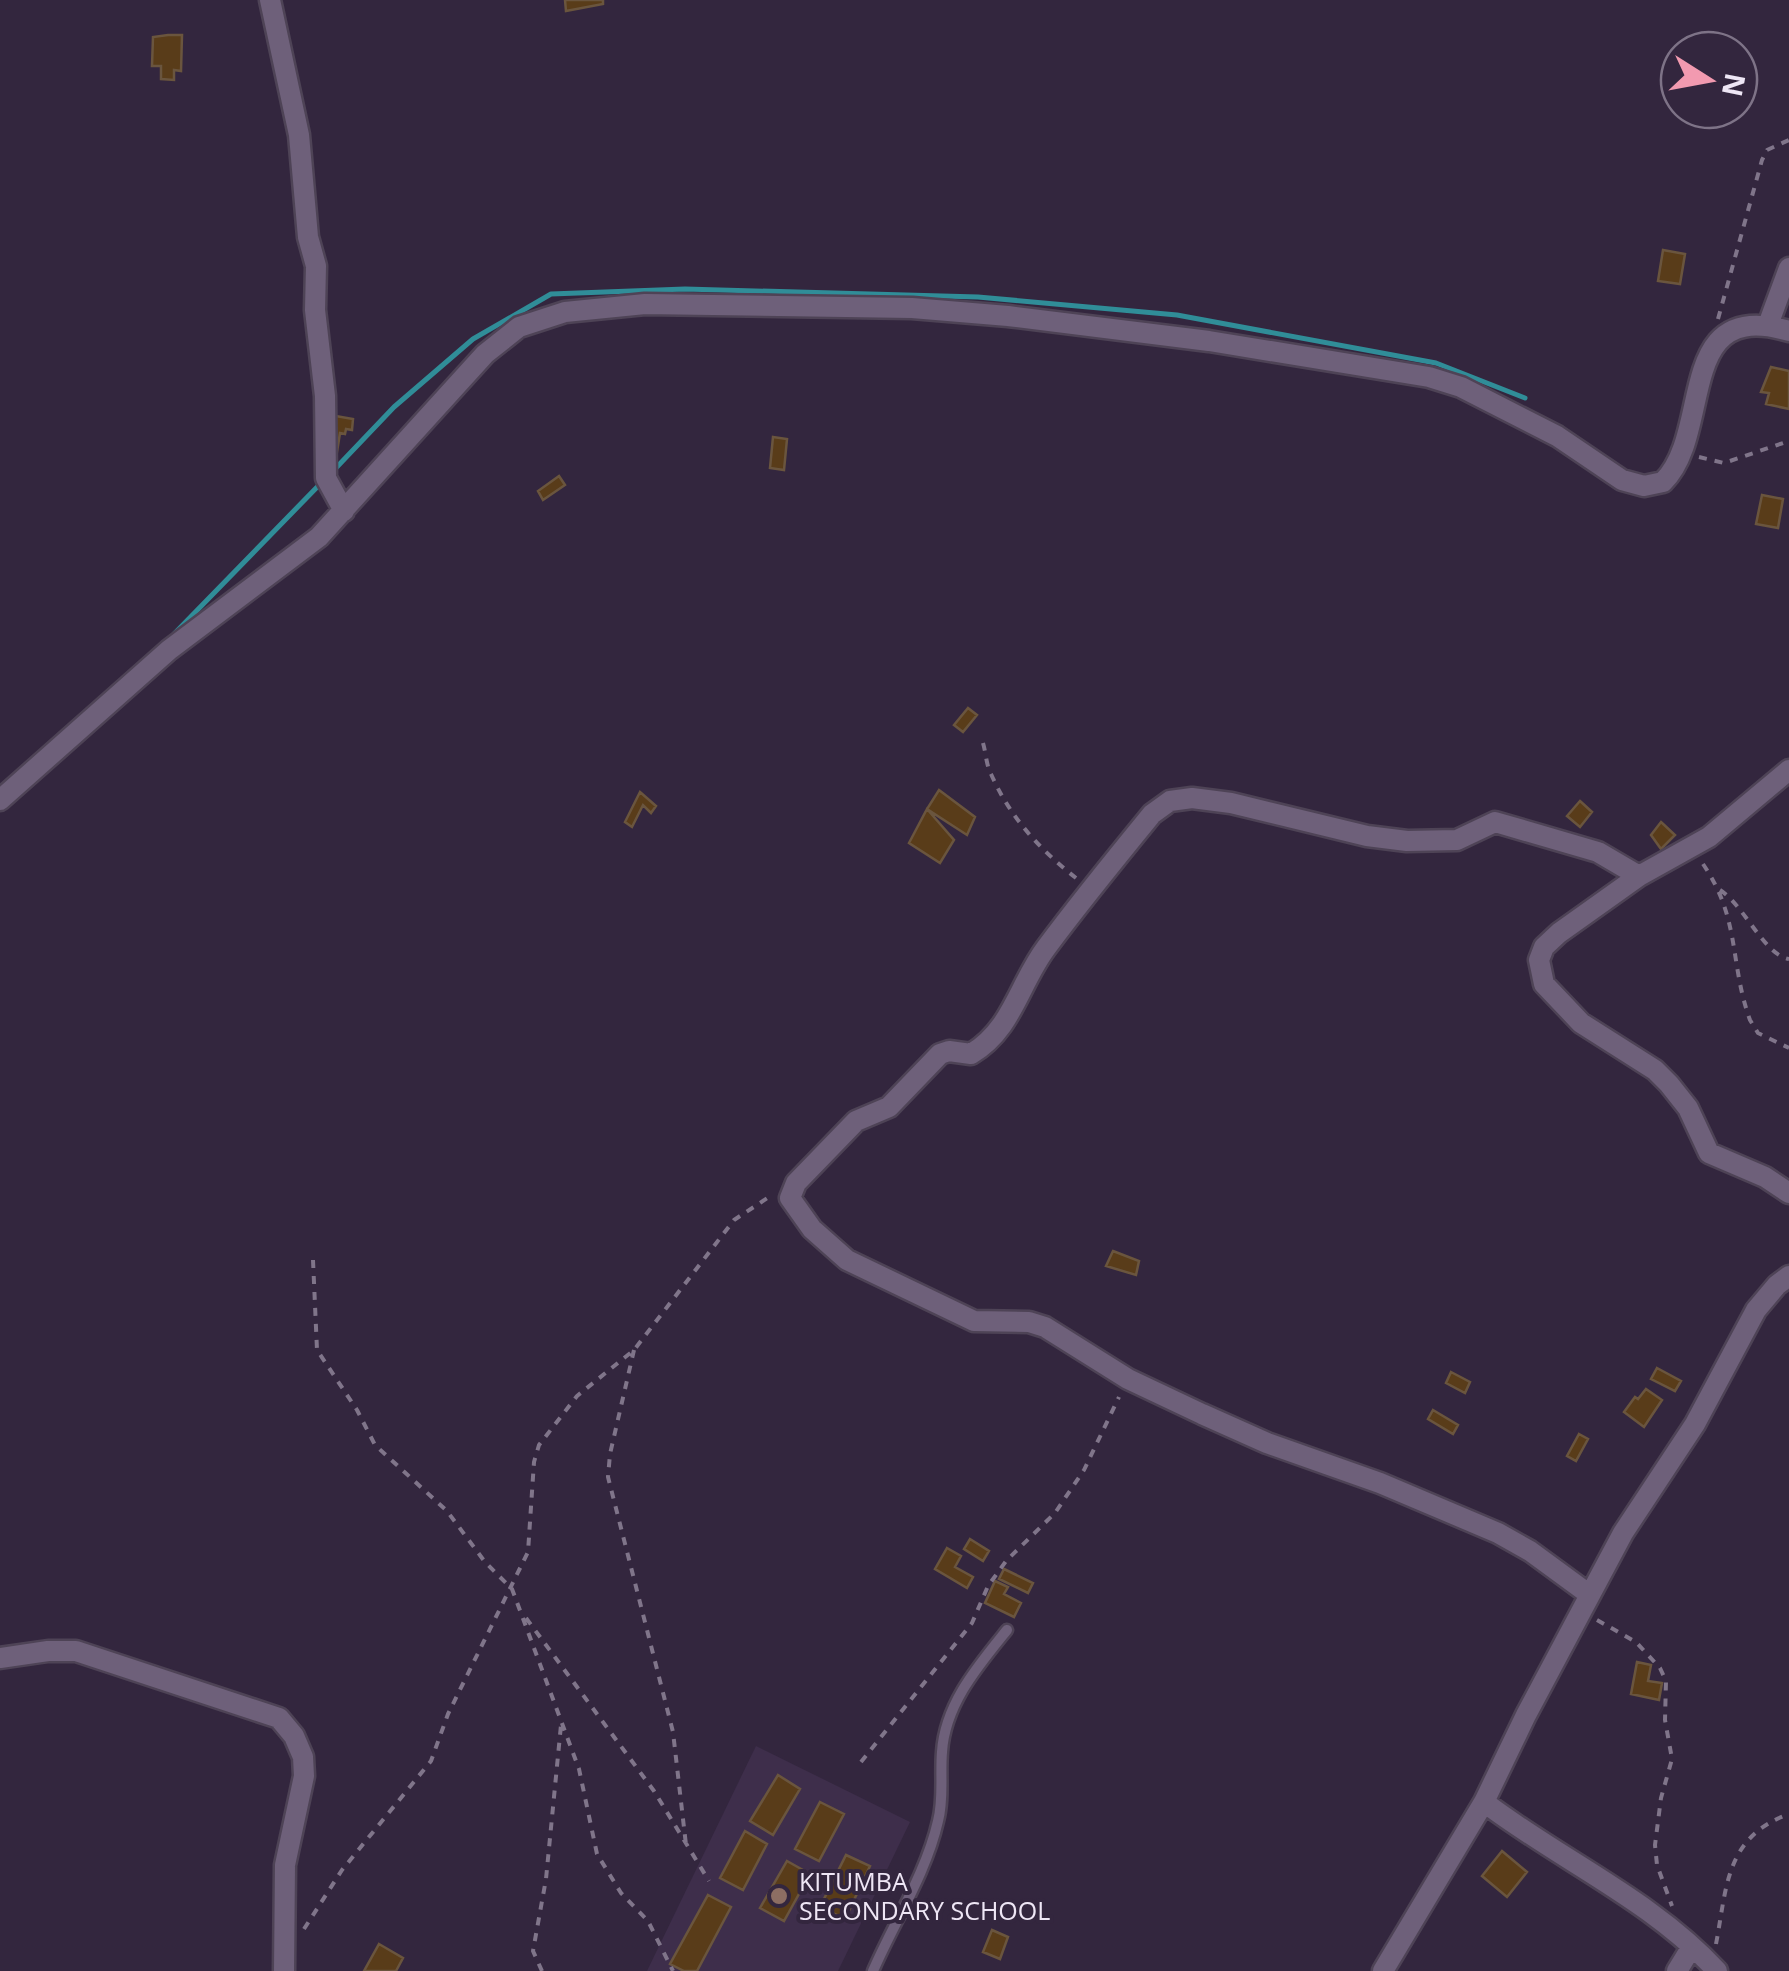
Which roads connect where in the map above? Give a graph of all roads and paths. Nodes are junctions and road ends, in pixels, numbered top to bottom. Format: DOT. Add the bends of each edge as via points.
graph roads {
  1 [pos="270,0"];
  2 [pos="1789,140"];
  3 [pos="1789,268"];
  4 [pos="1768,325"];
  5 [pos="1789,331"];
  6 [pos="1711,348"];
  7 [pos="1789,441"];
  8 [pos="1680,458"];
  9 [pos="344,510"];
  10 [pos="983,742"];
  11 [pos="1789,770"];
  12 [pos="0,800"];
  13 [pos="1692,848"];
  14 [pos="1639,876"];
  15 [pos="1720,889"];
  16 [pos="1092,890"];
  17 [pos="1789,959"];
  18 [pos="1789,1048"];
  19 [pos="796,1183"];
  20 [pos="1789,1193"];
  21 [pos="313,1260"];
  22 [pos="1789,1276"];
  23 [pos="634,1350"];
  24 [pos="1128,1380"];
  25 [pos="512,1590"];
  26 [pos="1585,1603"];
  27 [pos="523,1614"];
  28 [pos="1006,1630"];
  29 [pos="0,1658"];
  30 [pos="562,1719"];
  31 [pos="861,1762"];
  32 [pos="1484,1802"];
  33 [pos="1789,1814"];
  34 [pos="686,1844"];
  35 [pos="709,1881"];
  36 [pos="1676,1914"];
  37 [pos="1691,1948"];
  38 [pos="284,1965"];
  39 [pos="1716,1970"];
  40 [pos="542,1971"];
  41 [pos="674,1971"];
  42 [pos="873,1971"];
  43 [pos="1384,1971"];
  44 [pos="1677,1971"];
  1 -- 9 [label="street" via="316,266 326,478"];
  2 -- 6 [label="path" via="1767,150 1762,160"];
  3 -- 4 [label="street"];
  4 -- 5 [label="street"];
  4 -- 6 [label="street" via="1726,334"];
  6 -- 8 [label="street"];
  7 -- 8 [label="path" via="1724,463"];
  8 -- 9 [label="street" via="1662,482 1644,486 1622,480 1557,436 1461,387 1209,341 912,308 645,304 564,312 519,327 484,354"];
  9 -- 12 [label="street" via="319,537 169,650"];
  10 -- 16 [label="path" via="991,774 1029,837"];
  11 -- 13 [label="street"];
  13 -- 14 [label="street"];
  13 -- 15 [label="path"];
  14 -- 16 [label="street" via="1598,852 1495,822 1457,840 1407,841 1192,798 1170,801 1152,814"];
  14 -- 20 [label="street" via="1544,947 1544,984 1596,1034 1655,1070 1688,1108 1709,1153"];
  15 -- 17 [label="path" via="1778,956"];
  15 -- 18 [label="path" via="1750,1020 1758,1033"];
  16 -- 19 [label="street" via="984,1046 970,1054 940,1054 888,1107 856,1120"];
  19 -- 23 [label="path" via="734,1220"];
  19 -- 24 [label="street" via="794,1207 847,1260 974,1321 1045,1327"];
  21 -- 25 [label="path" via="317,1350 375,1445 447,1511"];
  22 -- 26 [label="street" via="1756,1310"];
  23 -- 25 [label="path" via="576,1396 538,1446 528,1552"];
  23 -- 34 [label="path" via="608,1477 673,1732"];
  24 -- 26 [label="street" via="1266,1443 1498,1533 1530,1551"];
  24 -- 31 [label="path" via="1055,1513 1006,1562 972,1623"];
  25 -- 27 [label="path"];
  25 -- 38 [label="path" via="431,1760 342,1870"];
  26 -- 32 [label="street"];
  26 -- 36 [label="path" via="1636,1642 1666,1681 1672,1759 1655,1844"];
  27 -- 30 [label="path"];
  27 -- 34 [label="path"];
  28 -- 42 [label="lane" via="948,1718 938,1822"];
  29 -- 38 [label="street" via="76,1651 278,1718 294,1736 304,1776 285,1864"];
  30 -- 40 [label="path" via="533,1951"];
  30 -- 41 [label="path" via="597,1854 620,1893 648,1921"];
  32 -- 37 [label="street" via="1632,1898"];
  32 -- 43 [label="street"];
  33 -- 39 [label="path" via="1746,1841 1722,1895"];
  34 -- 35 [label="path"];
  37 -- 39 [label="street"];
  37 -- 44 [label="street"];
}
